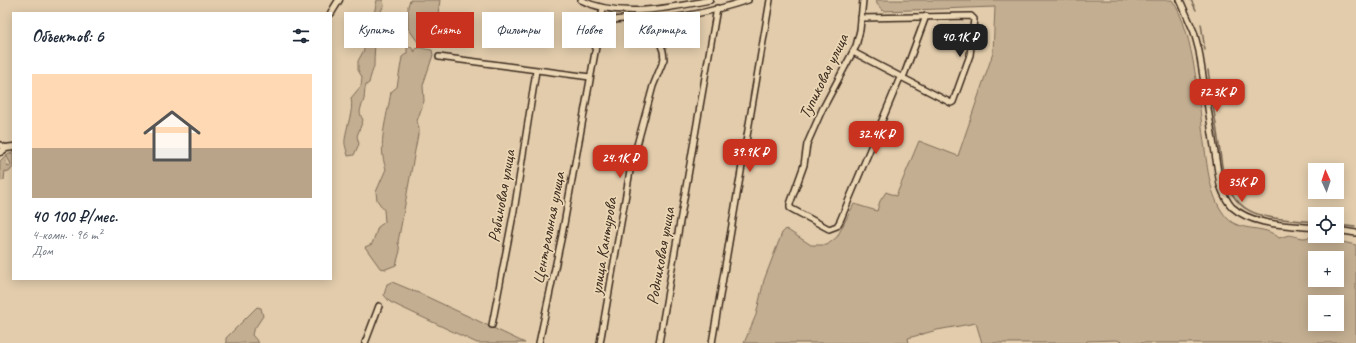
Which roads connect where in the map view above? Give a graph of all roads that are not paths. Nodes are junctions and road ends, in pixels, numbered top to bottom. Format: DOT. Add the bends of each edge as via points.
graph roads {
  1 [pos="338,0"];
  2 [pos="581,0"];
  3 [pos="710,0"];
  4 [pos="748,0"];
  5 [pos="770,0"];
  6 [pos="863,0"];
  7 [pos="1180,0"];
  8 [pos="603,8"];
  9 [pos="717,8"];
  10 [pos="332,12"];
  11 [pos="602,12"];
  12 [pos="696,12"];
  13 [pos="926,16"];
  14 [pos="861,18"];
  15 [pos="596,48"];
  16 [pos="662,48"];
  17 [pos="853,52"];
  18 [pos="439,57"];
  19 [pos="536,71"];
  20 [pos="590,78"];
  21 [pos="901,78"];
  22 [pos="0,145"];
  23 [pos="10,147"];
  24 [pos="0,152"];
  25 [pos="1308,227"];
  26 [pos="1344,231"];
  27 [pos="1356,232"];
  28 [pos="379,306"];
  29 [pos="492,325"];
  30 [pos="365,343"];
  31 [pos="539,343"];
  32 [pos="600,343"];
  33 [pos="659,343"];
  34 [pos="712,343"];
  1 -- 10 [label="main road"];
  2 -- 8 [label="street"];
  3 -- 8 [label="street" via="652,9"];
  4 -- 9 [label="street"];
  5 -- 34 [label="street"];
  6 -- 14 [label="street, Тупиковая улица"];
  7 -- 25 [label="street" via="1199,51 1220,185 1225,197 1232,207 1255,219"];
  8 -- 11 [label="street, Центральная улица"];
  9 -- 12 [label="street"];
  9 -- 33 [label="street, Родниковая улица"];
  13 -- 14 [label="street"];
  13 -- 21 [label="street"];
  13 -- 21 [label="street" via="973,17 971,52 953,102 948,102"];
  14 -- 17 [label="street, Тупиковая улица" via="860,34"];
  15 -- 20 [label="street, Центральная улица"];
  16 -- 32 [label="street, улица Кантурова" via="664,59 653,86 630,172"];
  17 -- 21 [label="street"];
  17 -- 21 [label="street, Тупиковая улица" via="807,144 804,165 790,208 830,229 837,226"];
  18 -- 19 [label="street"];
  19 -- 20 [label="street"];
  19 -- 29 [label="street, Рябиновая улица" via="515,205"];
  20 -- 31 [label="street, Центральная улица" via="562,235"];
  22 -- 23 [label="street"];
  23 -- 24 [label="main road"];
  26 -- 27 [label="street"];
  28 -- 30 [label="street"];
}
